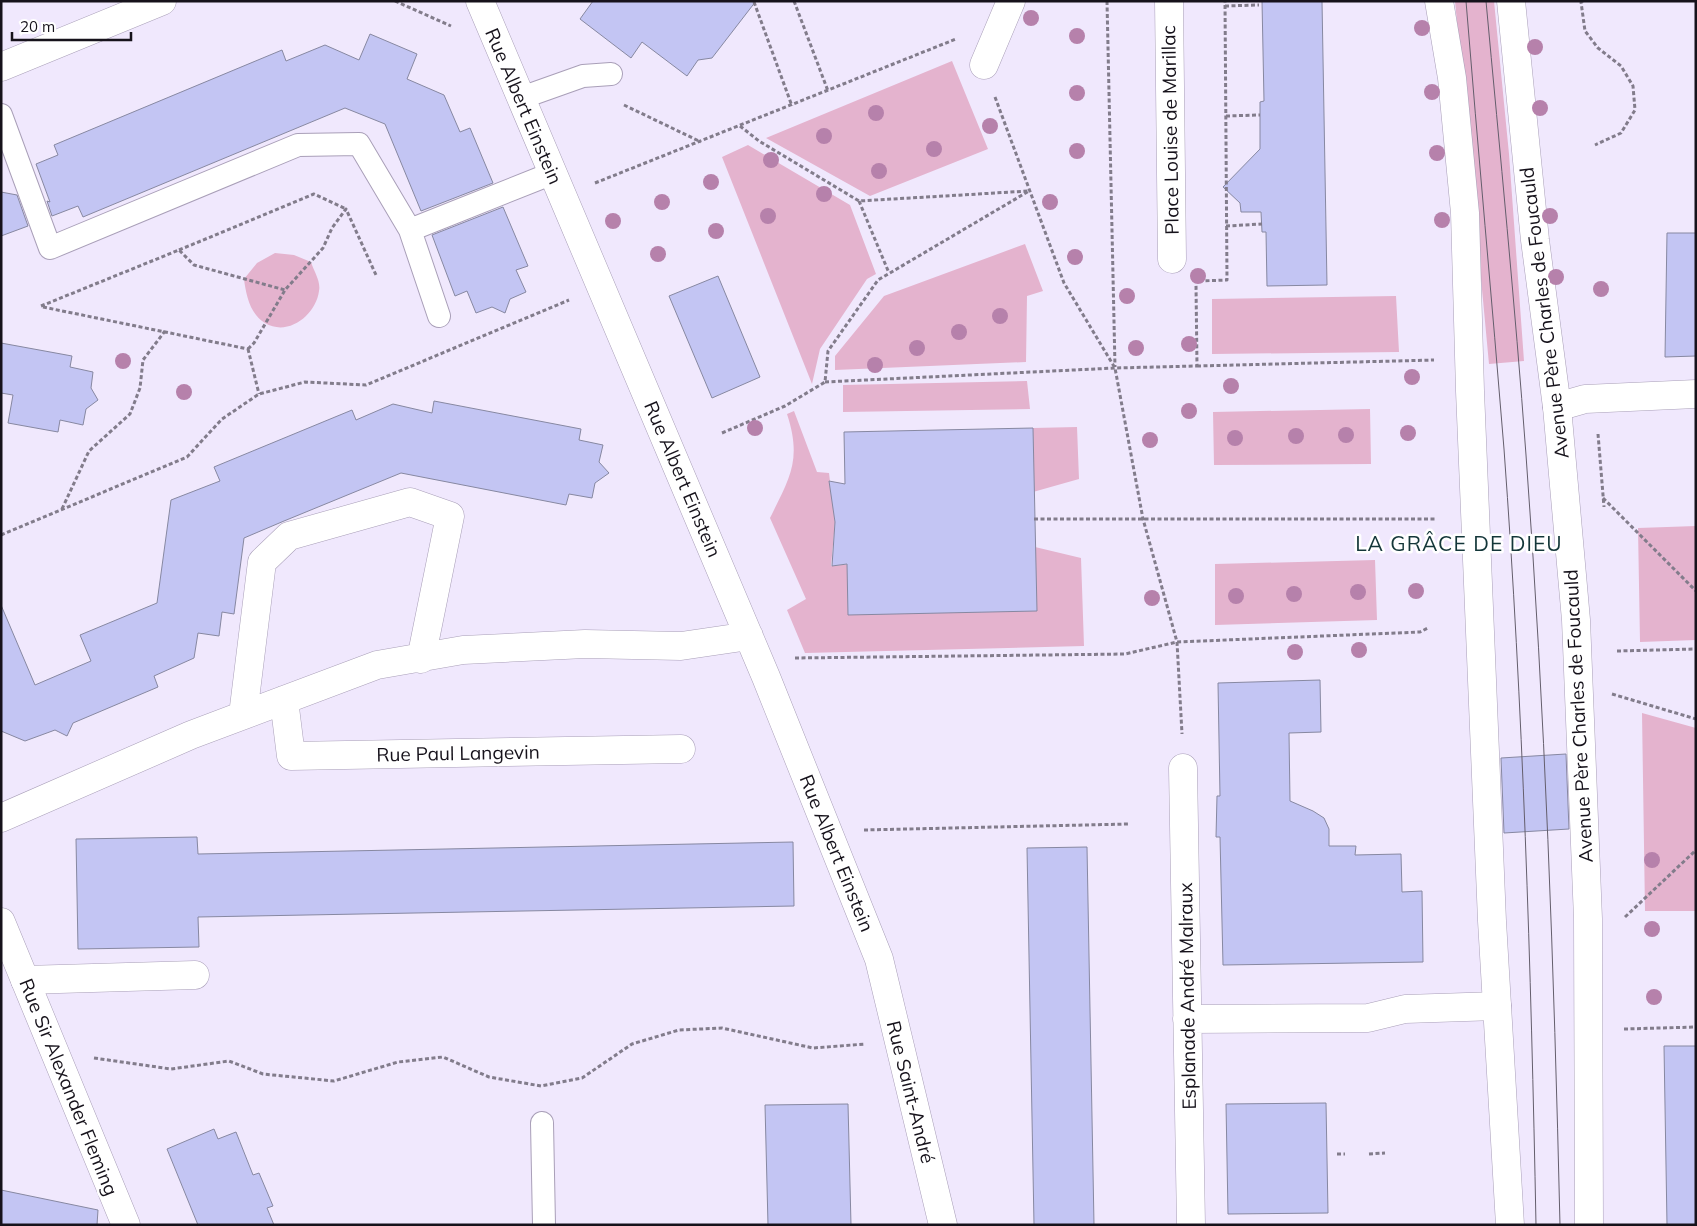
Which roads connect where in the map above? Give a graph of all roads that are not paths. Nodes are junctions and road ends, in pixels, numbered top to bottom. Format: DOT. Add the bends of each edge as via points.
graph roads {
  1 [pos="162,1"];
  2 [pos="480,1"];
  3 [pos="1169,1"];
  4 [pos="1439,1"];
  5 [pos="1511,1"];
  6 [pos="1007,11"];
  7 [pos="984,65"];
  8 [pos="1,67"];
  9 [pos="611,74"];
  10 [pos="521,98"];
  11 [pos="1,115"];
  12 [pos="553,173"];
  13 [pos="410,230"];
  14 [pos="1172,259"];
  15 [pos="439,316"];
  16 [pos="1696,394"];
  17 [pos="1557,407"];
  18 [pos="749,636"];
  19 [pos="421,658"];
  20 [pos="284,700"];
  21 [pos="243,715"];
  22 [pos="681,749"];
  23 [pos="1183,768"];
  24 [pos="1,818"];
  25 [pos="1,922"];
  26 [pos="879,959"];
  27 [pos="195,975"];
  28 [pos="25,980"];
  29 [pos="1497,1006"];
  30 [pos="1187,1019"];
  31 [pos="542,1123"];
  32 [pos="126,1225"];
  33 [pos="544,1225"];
  34 [pos="943,1225"];
  35 [pos="1191,1225"];
  36 [pos="1510,1225"];
  37 [pos="1589,1225"];
  1 -- 8 [label="street"];
  2 -- 10 [label="street, Rue Albert Einstein"];
  3 -- 14 [label="street, Place Louise de Marillac"];
  4 -- 29 [label="street" via="1452,78 1465,213"];
  5 -- 17 [label="street, Avenue Père Charles de Foucauld" via="1534,240"];
  6 -- 7 [label="street"];
  9 -- 10 [label="lane" via="583,76"];
  10 -- 12 [label="street, Rue Albert Einstein"];
  11 -- 13 [label="lane" via="50,248 298,145 359,144"];
  12 -- 13 [label="lane"];
  12 -- 18 [label="street, Rue Albert Einstein"];
  13 -- 15 [label="lane"];
  16 -- 17 [label="street" via="1585,399"];
  17 -- 37 [label="street, Avenue Père Charles de Foucauld" via="1576,620 1587,879"];
  18 -- 19 [label="street" via="681,646 585,644 462,650"];
  18 -- 26 [label="street, Rue Albert Einstein"];
  19 -- 20 [label="street" via="377,665"];
  19 -- 21 [label="street" via="450,516 410,502 290,536 262,562"];
  20 -- 21 [label="street"];
  20 -- 22 [label="street, Rue Paul Langevin" via="291,756"];
  21 -- 24 [label="street" via="191,734"];
  23 -- 30 [label="street, Esplanade André Malraux"];
  25 -- 28 [label="street, Rue Sir Alexander Fleming"];
  26 -- 34 [label="street, Rue Saint-André"];
  27 -- 28 [label="street"];
  28 -- 32 [label="street, Rue Sir Alexander Fleming"];
  29 -- 30 [label="street" via="1405,1009 1368,1018"];
  29 -- 36 [label="street"];
  30 -- 35 [label="street, Esplanade André Malraux"];
  31 -- 33 [label="lane"];
}
